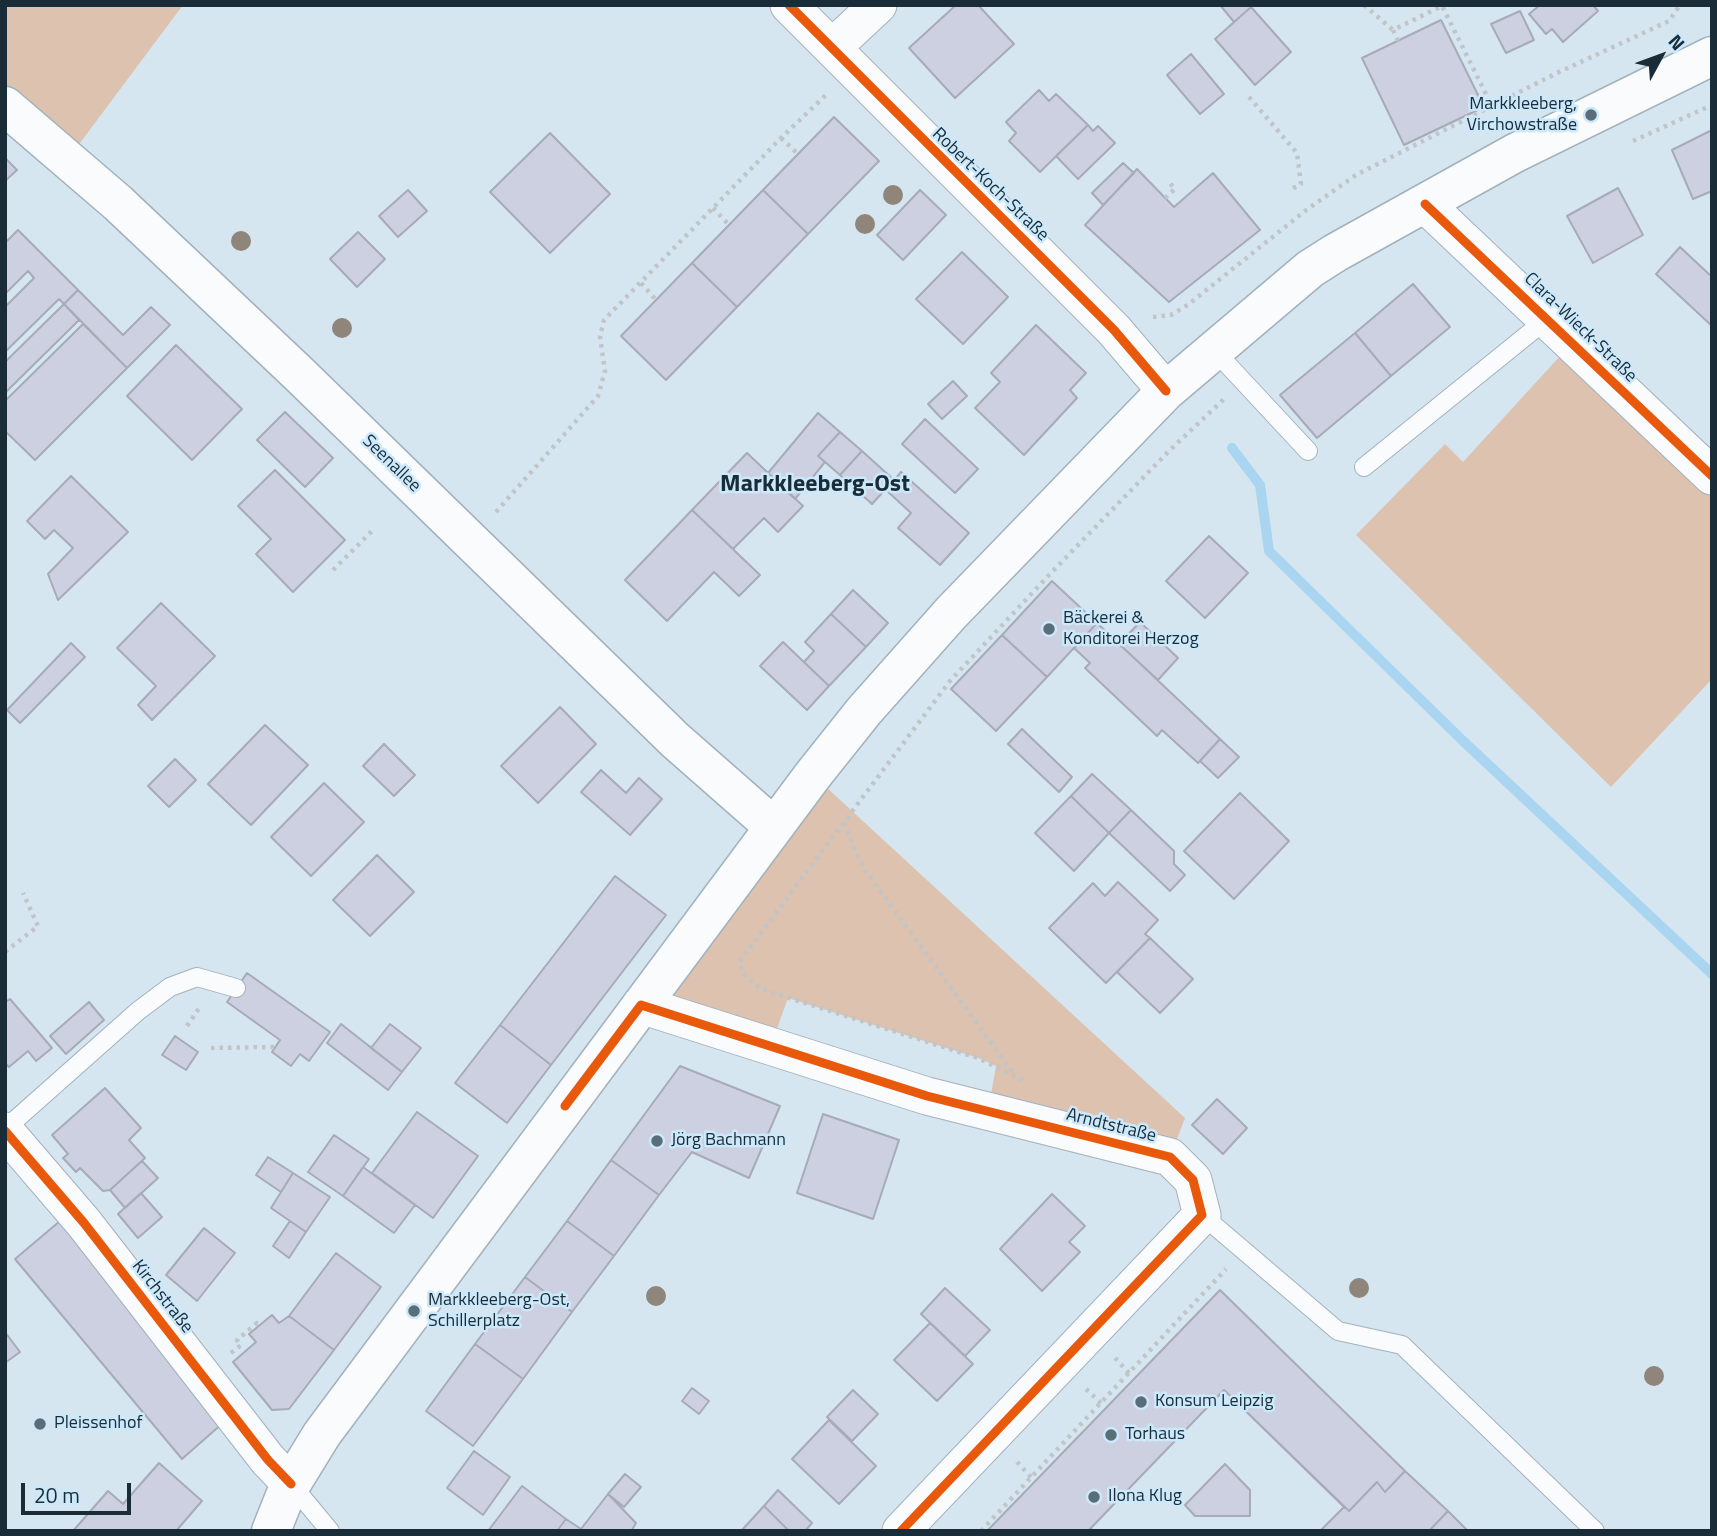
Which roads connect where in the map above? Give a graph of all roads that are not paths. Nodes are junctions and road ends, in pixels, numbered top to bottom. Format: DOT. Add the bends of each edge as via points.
graph roads {
  1 [pos="789,5"];
  2 [pos="878,5"];
  3 [pos="833,47"];
  4 [pos="1712,56"];
  5 [pos="5,106"];
  6 [pos="1425,204"];
  7 [pos="1547,319"];
  8 [pos="1214,350"];
  9 [pos="1166,391"];
  10 [pos="1308,451"];
  11 [pos="1364,467"];
  12 [pos="1712,476"];
  13 [pos="774,827"];
  14 [pos="236,988"];
  15 [pos="641,1005"];
  16 [pos="5,1130"];
  17 [pos="1202,1215"];
  18 [pos="291,1484"];
  19 [pos="271,1531"];
  20 [pos="330,1531"];
  21 [pos="901,1531"];
  22 [pos="1595,1531"];
  1 -- 3 [label="street, Robert-Koch-Straße"];
  2 -- 3 [label="street"];
  3 -- 9 [label="street, Robert-Koch-Straße" via="1114,330"];
  4 -- 6 [label="main road" via="1515,153"];
  5 -- 13 [label="main road, Seenallee" via="118,203 675,740"];
  6 -- 7 [label="street, Clara-Wieck-Straße"];
  6 -- 8 [label="main road" via="1310,269"];
  7 -- 11 [label="lane"];
  7 -- 12 [label="street, Clara-Wieck-Straße"];
  8 -- 9 [label="main road"];
  8 -- 10 [label="lane"];
  9 -- 13 [label="main road" via="926,640 853,724"];
  13 -- 15 [label="main road"];
  14 -- 16 [label="lane" via="197,977 170,987"];
  15 -- 17 [label="street, Arndtstraße" via="927,1096 1170,1157 1194,1180"];
  15 -- 18 [label="main road" via="322,1434"];
  16 -- 18 [label="street, Kirchstraße"];
  17 -- 21 [label="street"];
  17 -- 22 [label="lane" via="1338,1331 1402,1345"];
  18 -- 19 [label="main road"];
  18 -- 20 [label="lane"];
}
